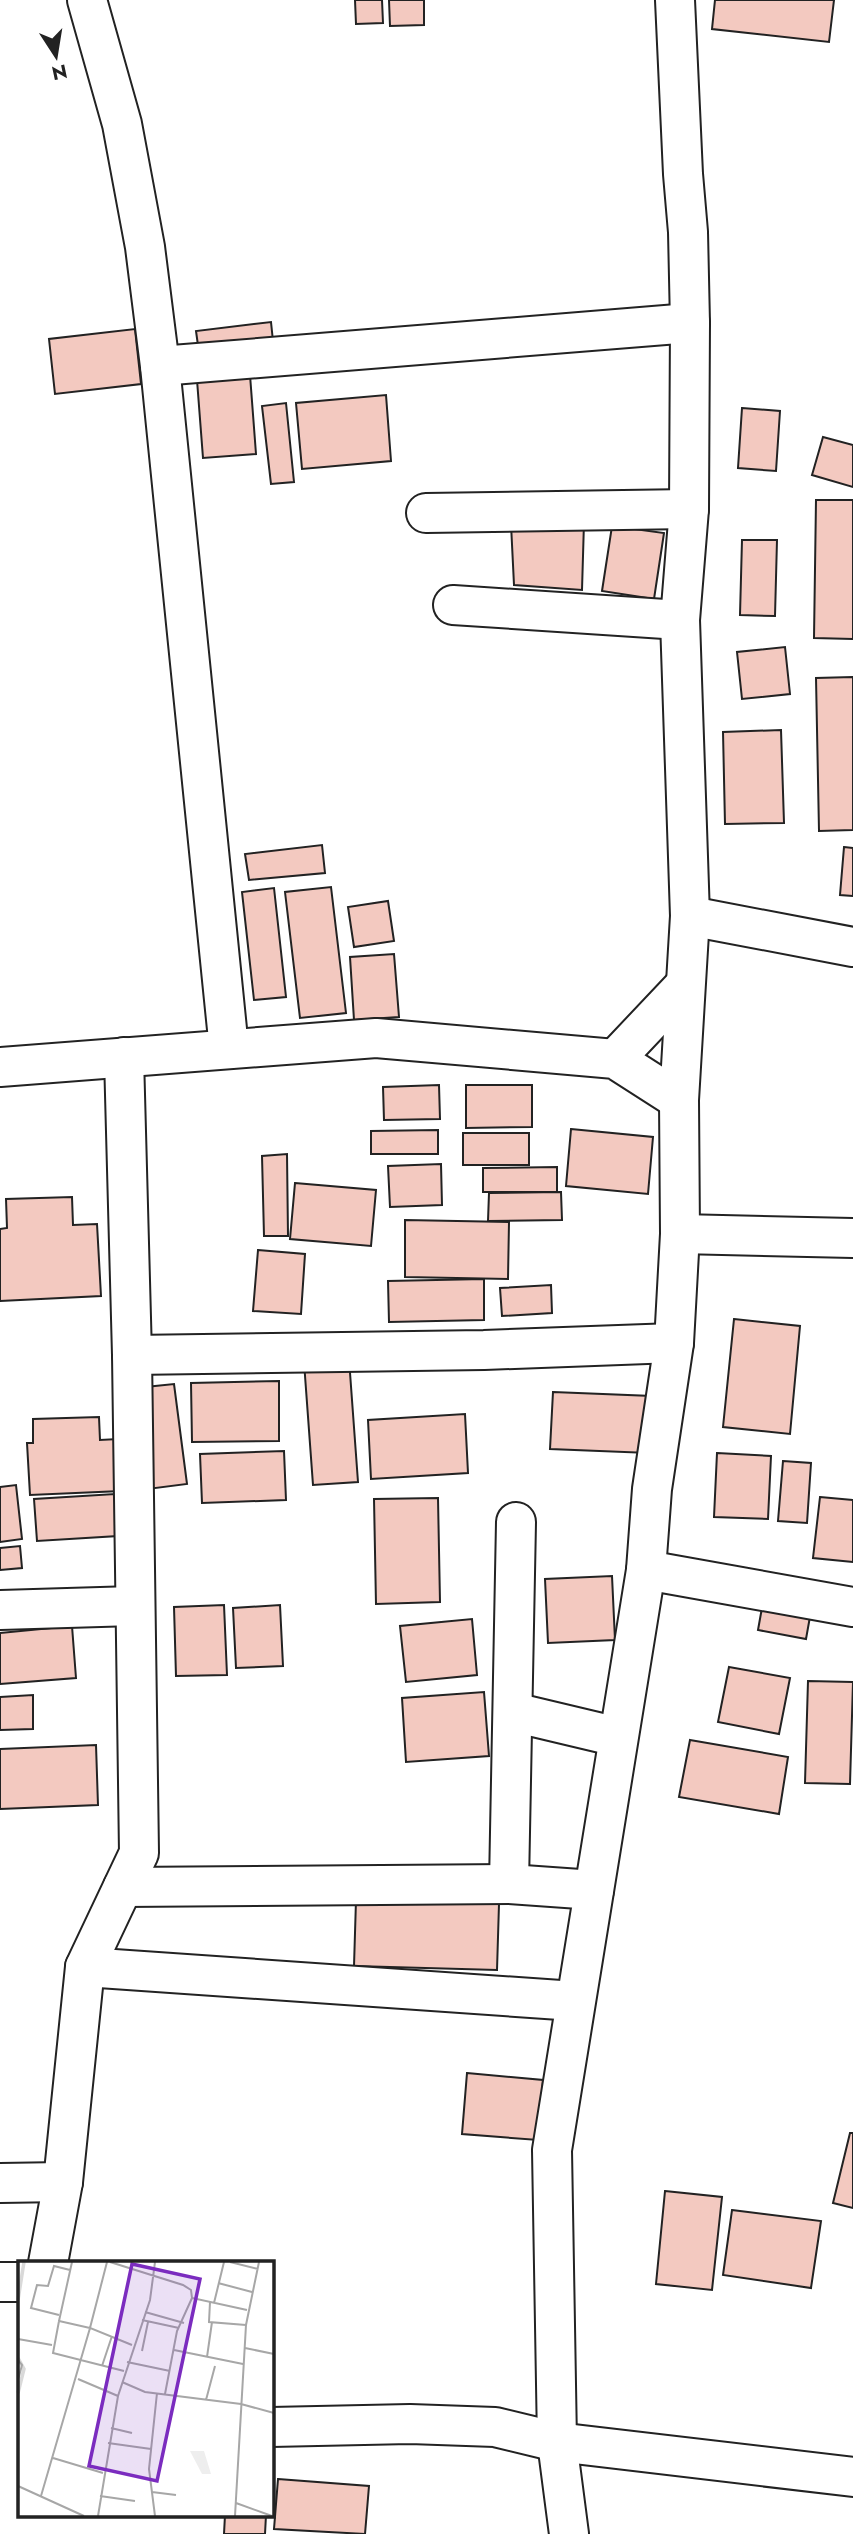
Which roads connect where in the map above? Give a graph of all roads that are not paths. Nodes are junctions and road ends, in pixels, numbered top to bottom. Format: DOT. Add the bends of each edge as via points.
graph roads {
  1 [pos="87,0"];
  2 [pos="675,0"];
  3 [pos="690,323"];
  4 [pos="160,366"];
  5 [pos="689,509"];
  6 [pos="426,513"];
  7 [pos="453,605"];
  8 [pos="680,620"];
  9 [pos="690,916"];
  10 [pos="853,947"];
  11 [pos="684,986"];
  12 [pos="229,1049"];
  13 [pos="124,1057"];
  14 [pos="615,1059"];
  15 [pos="0,1067"];
  16 [pos="679,1100"];
  17 [pos="680,1234"];
  18 [pos="853,1238"];
  19 [pos="674,1343"];
  20 [pos="132,1355"];
  21 [pos="516,1522"];
  22 [pos="646,1570"];
  23 [pos="134,1606"];
  24 [pos="853,1607"];
  25 [pos="0,1610"];
  26 [pos="513,1712"];
  27 [pos="618,1737"];
  28 [pos="509,1884"];
  29 [pos="123,1887"];
  30 [pos="594,1890"];
  31 [pos="85,1967"];
  32 [pos="575,2001"];
  33 [pos="63,2182"];
  34 [pos="0,2183"];
  35 [pos="48,2261"];
  36 [pos="0,2282"];
  37 [pos="18,2282"];
  38 [pos="273,2427"];
  39 [pos="557,2442"];
  40 [pos="853,2477"];
  41 [pos="569,2534"];
  1 -- 4 [label="street" via="122,124 145,247"];
  2 -- 3 [label="street"];
  3 -- 4 [label="street"];
  3 -- 5 [label="street"];
  4 -- 12 [label="street"];
  5 -- 6 [label="street"];
  5 -- 8 [label="street"];
  7 -- 8 [label="street"];
  8 -- 9 [label="street"];
  9 -- 10 [label="street"];
  9 -- 11 [label="street"];
  11 -- 14 [label="street"];
  11 -- 16 [label="street"];
  12 -- 13 [label="street"];
  12 -- 14 [label="street" via="376,1038"];
  13 -- 15 [label="street"];
  13 -- 20 [label="street"];
  14 -- 16 [label="street"];
  16 -- 17 [label="street"];
  17 -- 18 [label="street"];
  17 -- 19 [label="street"];
  19 -- 20 [label="street"];
  19 -- 22 [label="street" via="652,1489"];
  20 -- 23 [label="street"];
  21 -- 26 [label="street"];
  22 -- 24 [label="street"];
  22 -- 27 [label="street"];
  23 -- 25 [label="street"];
  23 -- 29 [label="street" via="139,1853"];
  26 -- 27 [label="street"];
  26 -- 28 [label="street"];
  27 -- 30 [label="street"];
  28 -- 29 [label="street"];
  28 -- 30 [label="street"];
  29 -- 31 [label="street"];
  30 -- 32 [label="street"];
  31 -- 32 [label="street"];
  31 -- 33 [label="street"];
  32 -- 39 [label="street" via="552,2150"];
  33 -- 34 [label="street"];
  33 -- 35 [label="street"];
  36 -- 37 [label="street"];
  38 -- 39 [label="street" via="495,2427"];
  39 -- 40 [label="street"];
  39 -- 41 [label="street"];
}
